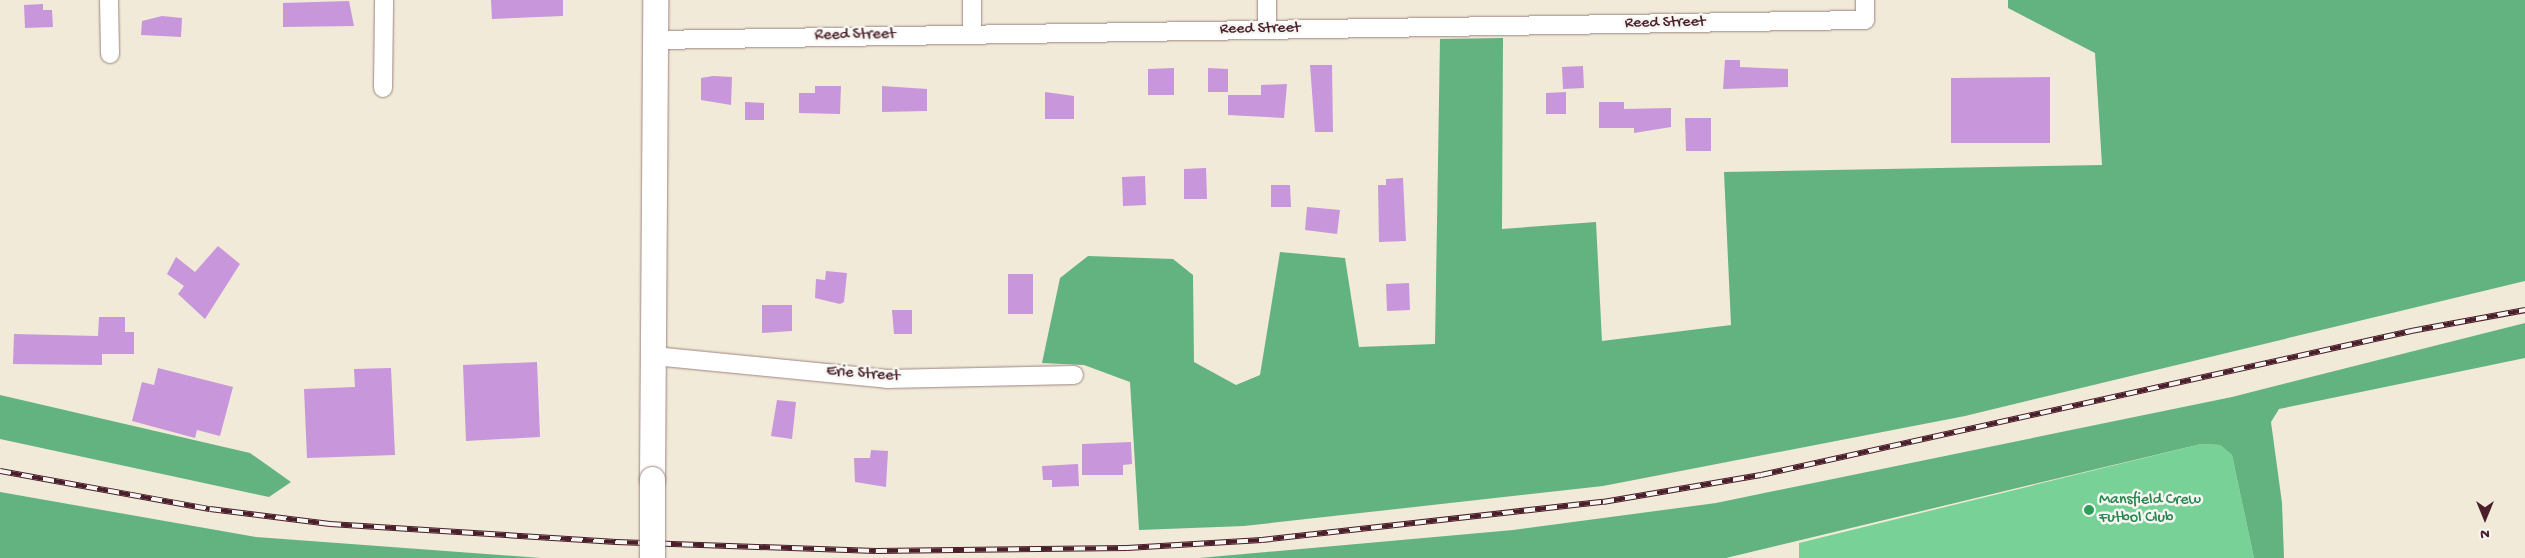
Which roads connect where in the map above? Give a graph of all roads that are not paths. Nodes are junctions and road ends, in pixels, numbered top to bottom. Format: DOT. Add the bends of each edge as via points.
graph roads {
  1 [pos="109,0"];
  2 [pos="384,0"];
  3 [pos="655,0"];
  4 [pos="972,0"];
  5 [pos="1267,0"];
  6 [pos="1865,0"];
  7 [pos="1267,30"];
  8 [pos="972,35"];
  9 [pos="655,40"];
  10 [pos="110,54"];
  11 [pos="383,88"];
  12 [pos="654,356"];
  13 [pos="1074,375"];
  14 [pos="652,558"];
  1 -- 10 [label="street"];
  2 -- 11 [label="street"];
  3 -- 9 [label="main road"];
  4 -- 8 [label="street"];
  5 -- 7 [label="street"];
  6 -- 7 [label="street, Reed Street" via="1865,20"];
  7 -- 8 [label="street, Reed Street"];
  8 -- 9 [label="street, Reed Street"];
  9 -- 12 [label="main road"];
  12 -- 13 [label="street, Erie Street" via="887,378"];
  12 -- 14 [label="main road, bridge"];
}
